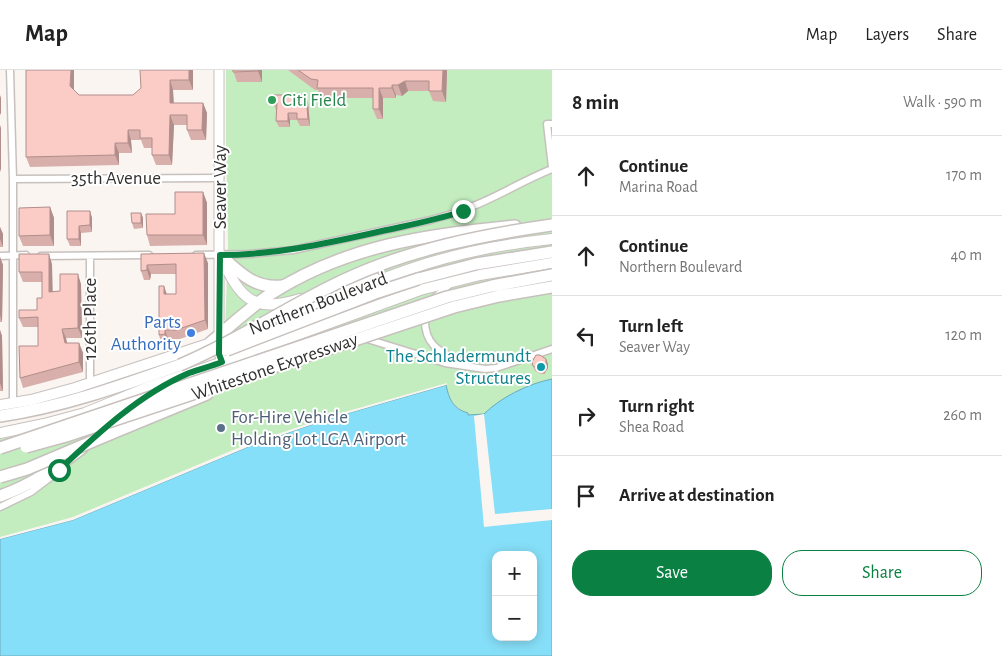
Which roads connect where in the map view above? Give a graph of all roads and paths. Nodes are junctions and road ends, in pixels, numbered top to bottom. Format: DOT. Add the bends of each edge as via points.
graph roads {
  1 [pos="10,70"];
  2 [pos="219,70"];
  3 [pos="550,124"];
  4 [pos="552,168"];
  5 [pos="12,178"];
  6 [pos="220,178"];
  7 [pos="552,225"];
  8 [pos="552,239"];
  9 [pos="552,251"];
  10 [pos="13,255"];
  11 [pos="155,255"];
  12 [pos="192,255"];
  13 [pos="220,255"];
  14 [pos="0,256"];
  15 [pos="90,256"];
  16 [pos="443,259"];
  17 [pos="552,263"];
  18 [pos="552,275"];
  19 [pos="458,280"];
  20 [pos="286,285"];
  21 [pos="552,287"];
  22 [pos="258,302"];
  23 [pos="314,329"];
  24 [pos="216,340"];
  25 [pos="552,350"];
  26 [pos="222,362"];
  27 [pos="180,365"];
  28 [pos="472,367"];
  29 [pos="274,368"];
  30 [pos="190,373"];
  31 [pos="90,383"];
  32 [pos="12,403"];
  33 [pos="0,405"];
  34 [pos="0,416"];
  35 [pos="0,433"];
  36 [pos="0,448"];
  37 [pos="82,448"];
  38 [pos="0,453"];
  39 [pos="0,477"];
  40 [pos="0,496"];
  41 [pos="0,507"];
  1 -- 5 [label="street"];
  2 -- 6 [label="main road, Seaver Way"];
  3 -- 4 [label="street"];
  4 -- 13 [label="street" via="453,214 306,248"];
  5 -- 6 [label="street, 35th Avenue"];
  5 -- 10 [label="street"];
  6 -- 13 [label="main road, Seaver Way"];
  7 -- 20 [label="highway, bridge" via="483,229 392,243 353,254"];
  7 -- 27 [label="highway, Whitestone Expressway, bridge" via="443,245 377,266 330,286 242,336"];
  8 -- 16 [label="main road, Northern Boulevard"];
  9 -- 27 [label="highway, bridge" via="443,272 401,284 251,342"];
  10 -- 14 [label="street"];
  10 -- 15 [label="street"];
  10 -- 32 [label="street"];
  11 -- 15 [label="street"];
  12 -- 13 [label="street"];
  13 -- 20 [label="highway" via="256,283"];
  13 -- 22 [label="main road" via="239,290"];
  13 -- 24 [label="main road, Seaver Way"];
  15 -- 31 [label="street, 126th Place"];
  16 -- 22 [label="main road" via="289,302 274,305"];
  16 -- 24 [label="main road, Northern Boulevard"];
  17 -- 19 [label="main road, Northern Boulevard"];
  18 -- 36 [label="highway, bridge" via="436,301"];
  19 -- 23 [label="main road, Northern Boulevard" via="397,297"];
  19 -- 28 [label="street" via="431,301 425,327 436,349"];
  20 -- 22 [label="highway"];
  21 -- 29 [label="highway, Whitestone Expressway, bridge" via="465,304"];
  22 -- 24 [label="highway"];
  23 -- 26 [label="main road, Northern Boulevard"];
  23 -- 28 [label="street" via="340,331 439,361"];
  24 -- 26 [label="main road, Seaver Way"];
  24 -- 31 [label="main road, Northern Boulevard"];
  25 -- 28 [label="street" via="496,368"];
  26 -- 30 [label="main road, Northern Boulevard"];
  27 -- 34 [label="highway, Whitestone Expressway" via="86,397"];
  29 -- 38 [label="highway, Whitestone Expressway, bridge" via="66,436"];
  29 -- 39 [label="highway, bridge" via="38,465"];
  30 -- 35 [label="main road, Northern Boulevard" via="84,413"];
  30 -- 37 [label="street" via="139,402"];
  31 -- 32 [label="main road, Northern Boulevard"];
  32 -- 33 [label="main road, Northern Boulevard"];
  37 -- 40 [label="highway" via="45,475"];
  37 -- 41 [label="street" via="39,487"];
}
